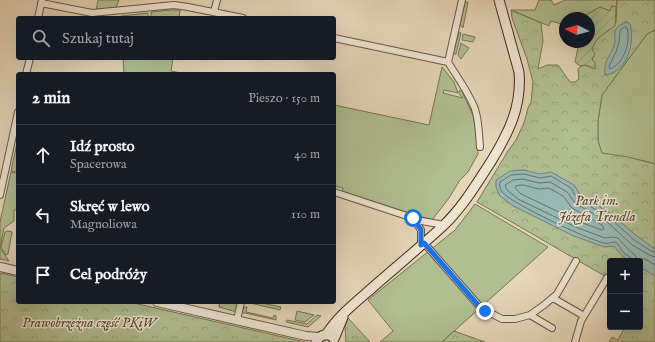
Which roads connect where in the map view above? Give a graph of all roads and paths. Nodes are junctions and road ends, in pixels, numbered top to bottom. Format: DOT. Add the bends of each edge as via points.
graph roads {
  1 [pos="216,0"];
  2 [pos="462,0"];
  3 [pos="42,1"];
  4 [pos="500,1"];
  5 [pos="214,12"];
  6 [pos="38,16"];
  7 [pos="233,16"];
  8 [pos="336,38"];
  9 [pos="30,60"];
  10 [pos="448,62"];
  11 [pos="26,72"];
  12 [pos="15,138"];
  13 [pos="480,147"];
  14 [pos="1,183"];
  15 [pos="336,193"];
  16 [pos="0,195"];
  17 [pos="413,218"];
  18 [pos="444,225"];
  19 [pos="422,244"];
  20 [pos="576,261"];
  21 [pos="0,267"];
  22 [pos="16,271"];
  23 [pos="607,278"];
  24 [pos="553,298"];
  25 [pos="166,304"];
  26 [pos="240,304"];
  27 [pos="530,315"];
  28 [pos="584,316"];
  29 [pos="237,320"];
  30 [pos="552,328"];
  31 [pos="321,339"];
  32 [pos="574,342"];
  1 -- 5 [label="street"];
  2 -- 10 [label="street"];
  3 -- 5 [label="street" via="92,14 174,5"];
  3 -- 6 [label="street"];
  4 -- 18 [label="main road" via="519,72 520,93 517,107 506,137 467,198"];
  5 -- 7 [label="street"];
  8 -- 10 [label="street"];
  9 -- 11 [label="street"];
  10 -- 13 [label="street" via="475,110"];
  12 -- 14 [label="street"];
  14 -- 16 [label="street"];
  15 -- 17 [label="street"];
  17 -- 18 [label="street"];
  17 -- 19 [label="street" via="421,230"];
  18 -- 19 [label="main road"];
  19 -- 27 [label="street" via="481,308 502,319"];
  19 -- 31 [label="main road" via="344,313"];
  20 -- 24 [label="street"];
  21 -- 22 [label="street"];
  23 -- 28 [label="street"];
  24 -- 27 [label="street"];
  24 -- 28 [label="street"];
  25 -- 29 [label="street"];
  26 -- 29 [label="street"];
  27 -- 30 [label="street"];
  28 -- 32 [label="street"];
  29 -- 31 [label="street"];
}
